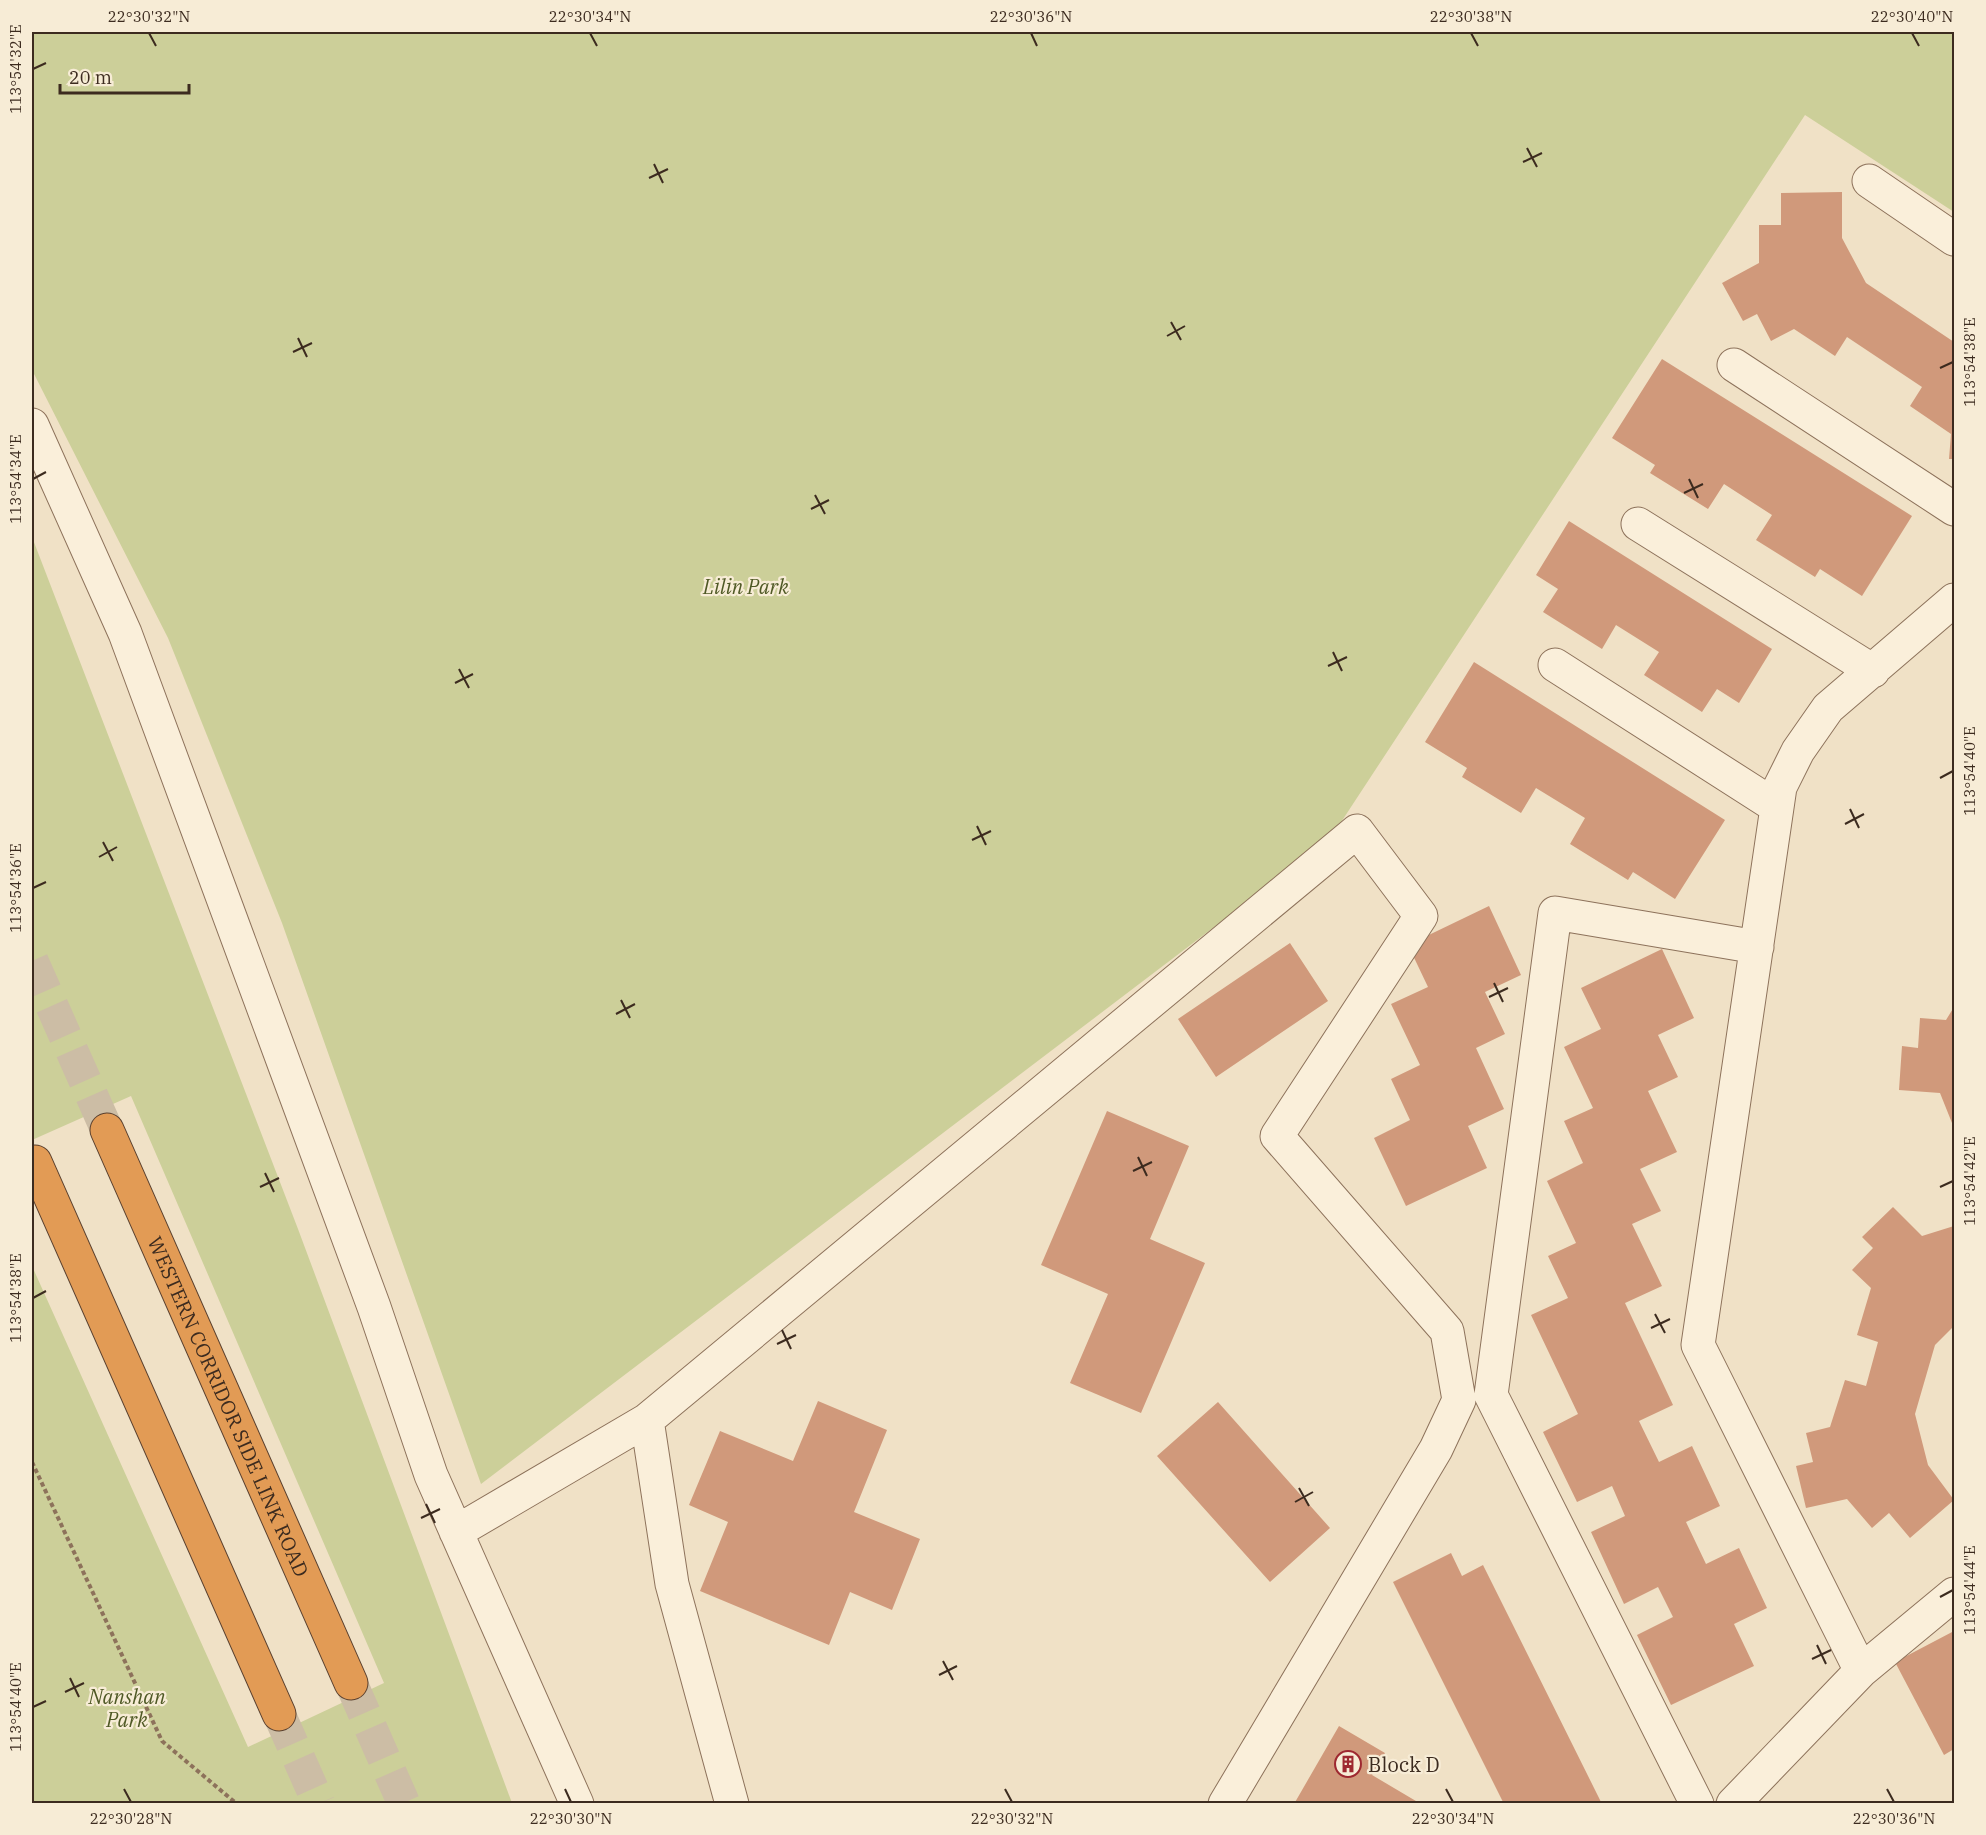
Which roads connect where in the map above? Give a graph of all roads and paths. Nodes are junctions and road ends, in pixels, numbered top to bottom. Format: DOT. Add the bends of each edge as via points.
graph roads {
  1 [pos="1869,181"];
  2 [pos="1954,239"];
  3 [pos="1734,365"];
  4 [pos="32,425"];
  5 [pos="1954,508"];
  6 [pos="1638,524"];
  7 [pos="1954,600"];
  8 [pos="1556,665"];
  9 [pos="1873,671"];
  10 [pos="1777,807"];
  11 [pos="1757,947"];
  12 [pos="107,1130"];
  13 [pos="35,1162"];
  14 [pos="647,1420"];
  15 [pos="32,1462"];
  16 [pos="456,1532"];
  17 [pos="1954,1594"];
  18 [pos="1861,1671"];
  19 [pos="351,1683"];
  20 [pos="279,1714"];
  21 [pos="237,1803"];
  22 [pos="577,1803"];
  23 [pos="732,1803"];
  24 [pos="1225,1803"];
  25 [pos="1697,1803"];
  26 [pos="1733,1803"];
  1 -- 2 [label="street"];
  3 -- 5 [label="street"];
  4 -- 16 [label="street" via="125,633 374,1307 431,1475"];
  6 -- 9 [label="street"];
  7 -- 9 [label="street"];
  8 -- 10 [label="street"];
  9 -- 10 [label="street" via="1828,708 1798,751 1780,787"];
  10 -- 11 [label="street"];
  11 -- 18 [label="street" via="1698,1345"];
  11 -- 25 [label="street" via="1555,913 1491,1395"];
  12 -- 19 [label="highway, WESTERN CORRIDOR SIDE LINK ROAD"];
  13 -- 20 [label="highway"];
  14 -- 16 [label="street"];
  14 -- 23 [label="street" via="672,1584"];
  14 -- 24 [label="street" via="1357,831 1421,916 1276,1136 1447,1331 1459,1400 1436,1449"];
  15 -- 21 [label="path" via="162,1741"];
  16 -- 22 [label="street"];
  17 -- 18 [label="street"];
  18 -- 26 [label="street"];
}
